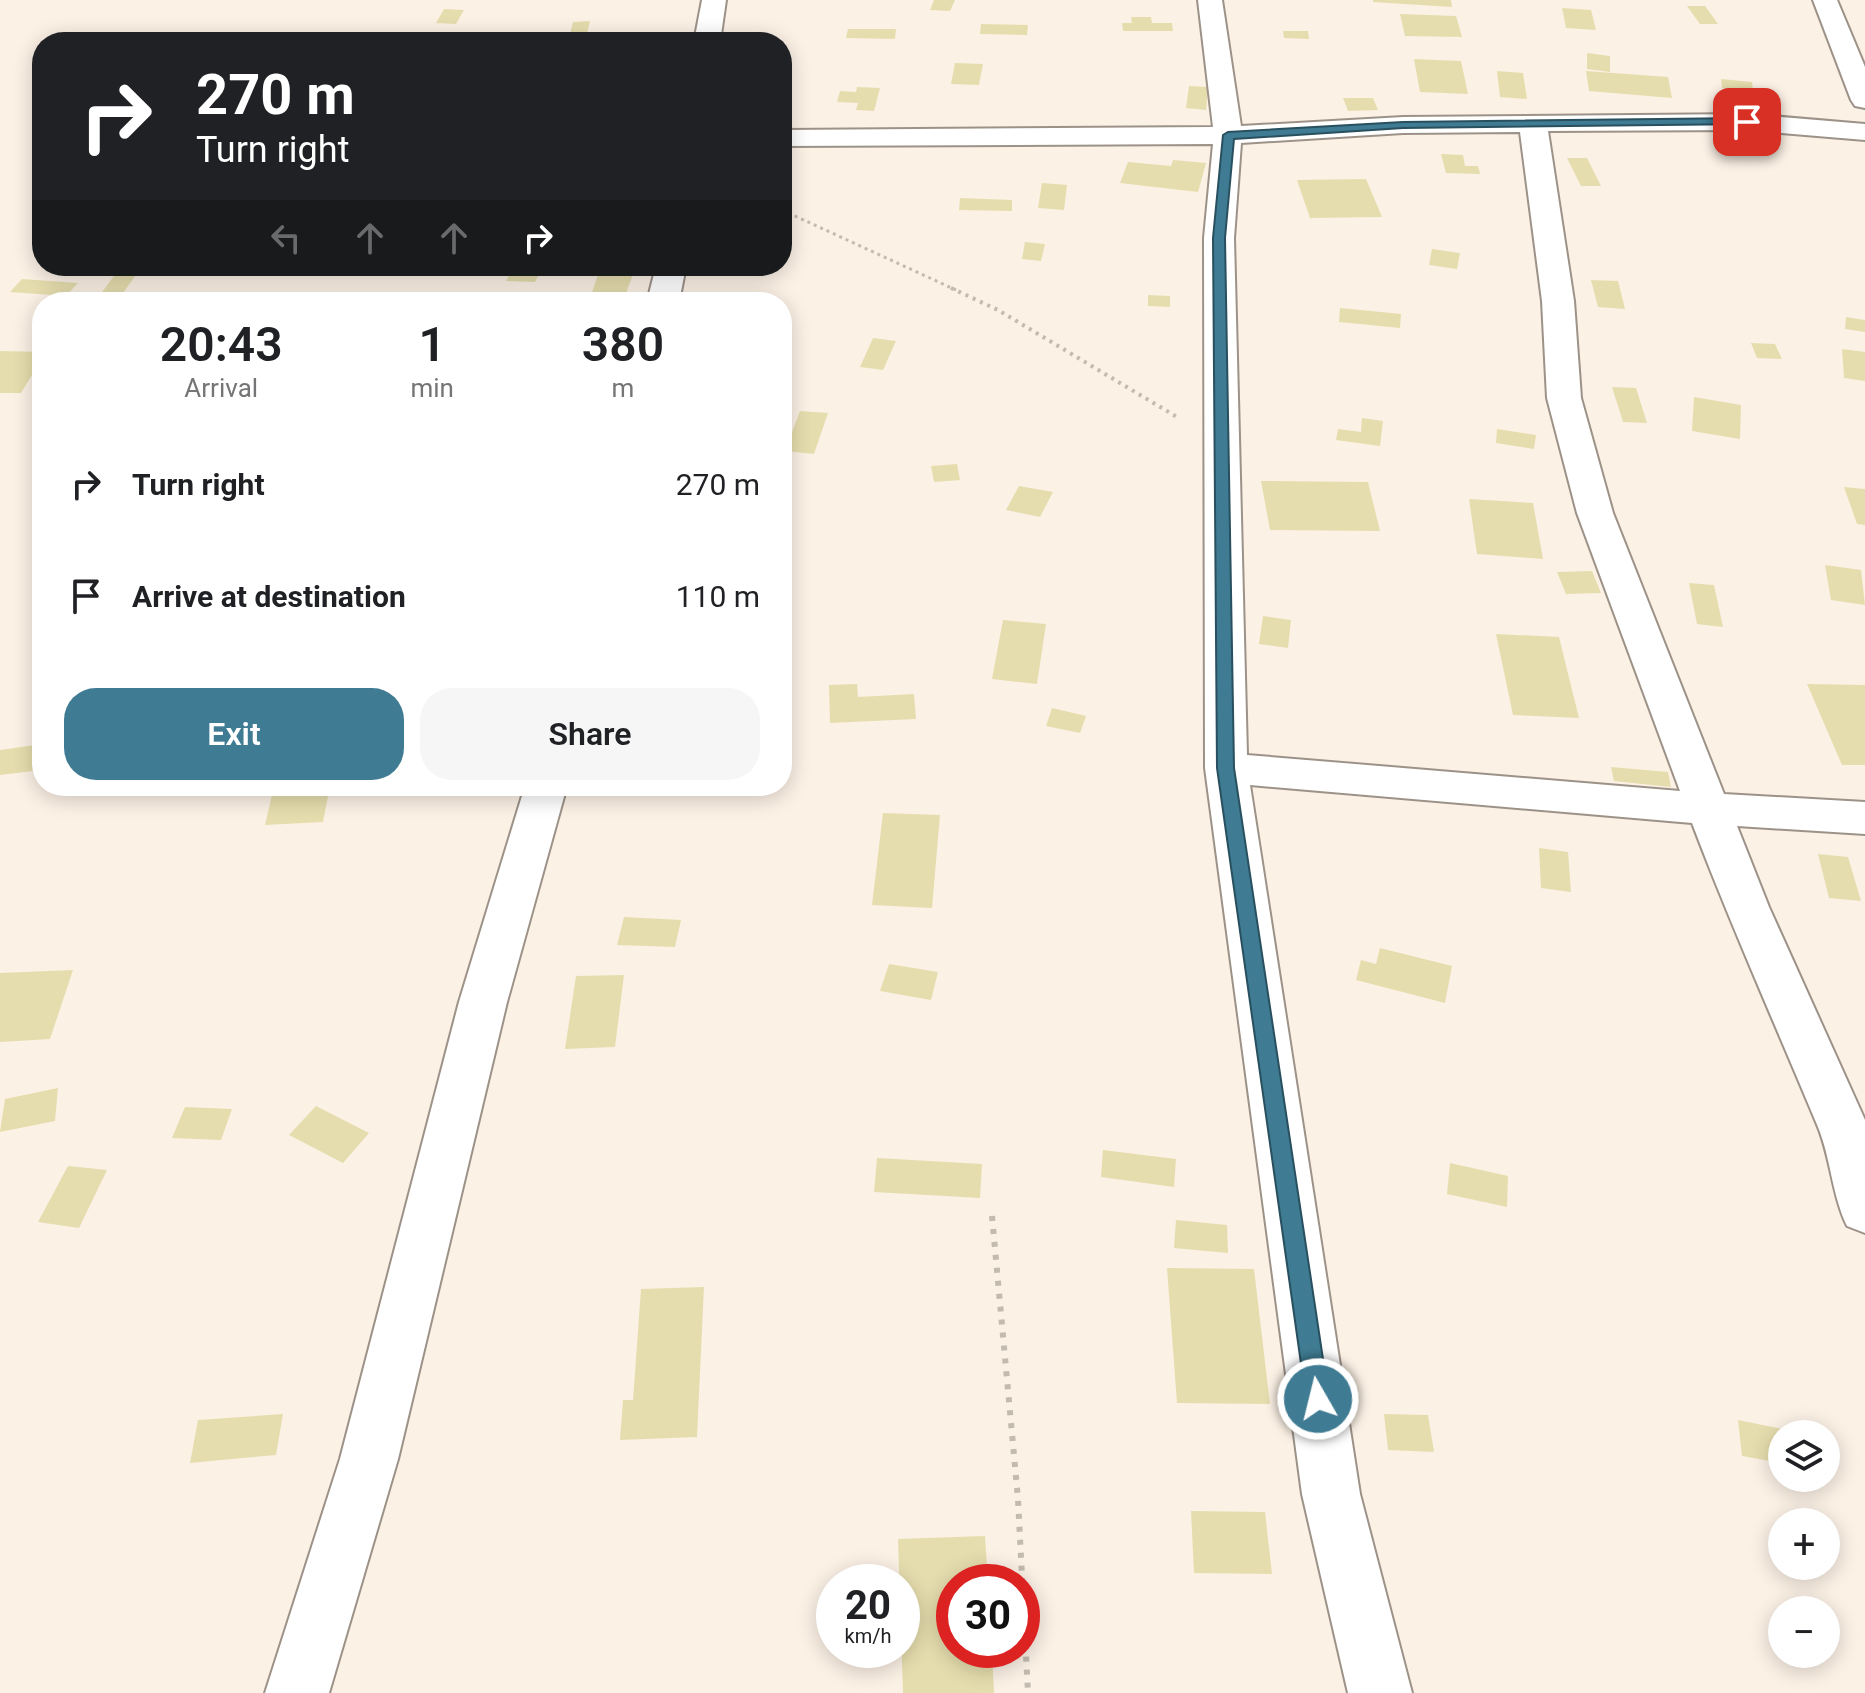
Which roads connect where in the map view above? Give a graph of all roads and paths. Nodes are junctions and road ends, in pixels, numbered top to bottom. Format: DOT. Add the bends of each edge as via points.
graph roads {
  1 [pos="714,0"];
  2 [pos="1210,0"];
  3 [pos="1825,0"];
  4 [pos="709,32"];
  5 [pos="1865,100"];
  6 [pos="1533,123"];
  7 [pos="1865,132"];
  8 [pos="1228,135"];
  9 [pos="792,138"];
  10 [pos="792,215"];
  11 [pos="1223,444"];
  12 [pos="1226,768"];
  13 [pos="543,796"];
  14 [pos="1707,809"];
  15 [pos="1865,818"];
  16 [pos="1865,1210"];
  17 [pos="992,1216"];
  18 [pos="297,1693"];
  19 [pos="1028,1693"];
  20 [pos="1380,1693"];
  1 -- 4 [label="street"];
  2 -- 8 [label="street"];
  3 -- 5 [label="street"];
  6 -- 7 [label="street" via="1747,122"];
  6 -- 8 [label="street"];
  6 -- 14 [label="street" via="1558,301 1564,398 1595,513"];
  8 -- 9 [label="street"];
  8 -- 11 [label="street" via="1219,238"];
  10 -- 11 [label="path" via="998,310"];
  11 -- 12 [label="street"];
  12 -- 14 [label="street"];
  12 -- 20 [label="street" via="1331,1494"];
  13 -- 18 [label="street" via="483,1002 369,1459"];
  14 -- 15 [label="street"];
  14 -- 16 [label="street" via="1845,1132"];
  17 -- 19 [label="path" via="1018,1499"];
}
